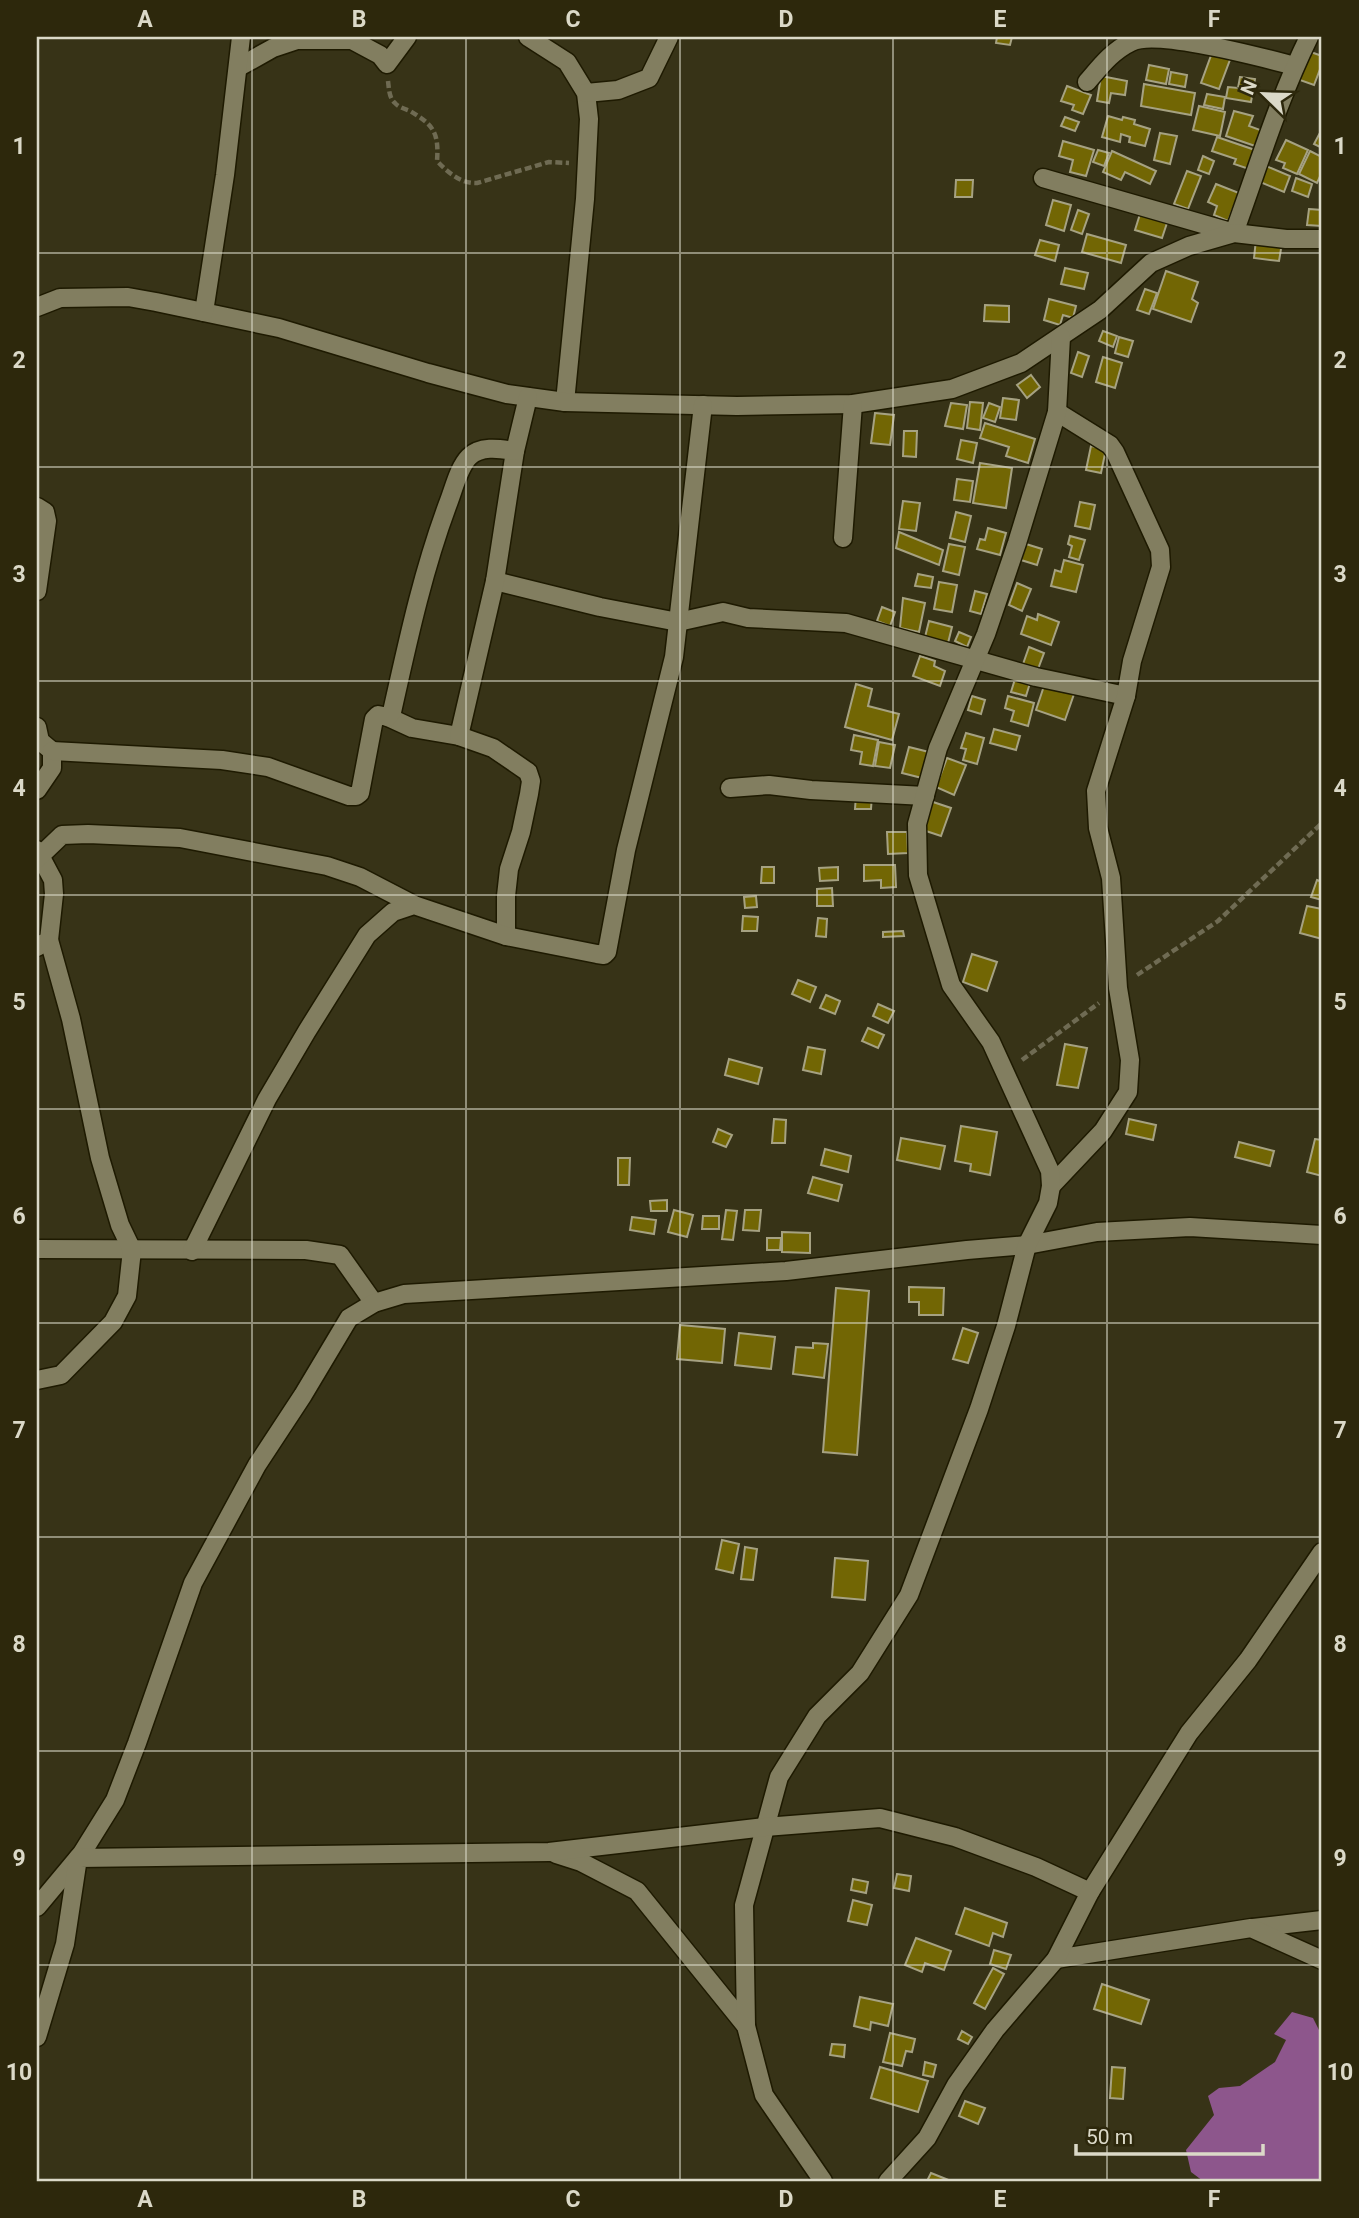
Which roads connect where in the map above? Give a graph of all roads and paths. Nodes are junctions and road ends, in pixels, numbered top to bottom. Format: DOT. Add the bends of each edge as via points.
graph roads {
  1 [pos="241,37"];
  2 [pos="407,37"];
  3 [pos="528,37"];
  4 [pos="669,37"];
  5 [pos="1310,37"];
  6 [pos="387,64"];
  7 [pos="1295,66"];
  8 [pos="239,67"];
  9 [pos="1087,82"];
  10 [pos="586,93"];
  11 [pos="1043,178"];
  12 [pos="585,199"];
  13 [pos="1234,233"];
  14 [pos="1322,239"];
  15 [pos="37,307"];
  16 [pos="204,312"];
  17 [pos="1061,337"];
  18 [pos="528,397"];
  19 [pos="565,402"];
  20 [pos="853,404"];
  21 [pos="703,405"];
  22 [pos="1057,412"];
  23 [pos="515,451"];
  24 [pos="37,507"];
  25 [pos="843,538"];
  26 [pos="495,581"];
  27 [pos="37,591"];
  28 [pos="678,622"];
  29 [pos="975,660"];
  30 [pos="1126,696"];
  31 [pos="388,717"];
  32 [pos="37,727"];
  33 [pos="459,736"];
  34 [pos="52,751"];
  35 [pos="730,788"];
  36 [pos="37,790"];
  37 [pos="925,796"];
  38 [pos="1322,822"];
  39 [pos="38,855"];
  40 [pos="414,905"];
  41 [pos="506,936"];
  42 [pos="43,943"];
  43 [pos="1118,988"];
  44 [pos="1005,1073"];
  45 [pos="1051,1186"];
  46 [pos="1322,1234"];
  47 [pos="1027,1245"];
  48 [pos="37,1249"];
  49 [pos="132,1251"];
  50 [pos="192,1251"];
  51 [pos="374,1303"];
  52 [pos="37,1380"];
  53 [pos="1322,1552"];
  54 [pos="765,1827"];
  55 [pos="549,1852"];
  56 [pos="78,1858"];
  57 [pos="1090,1892"];
  58 [pos="37,1906"];
  59 [pos="1322,1920"];
  60 [pos="1251,1928"];
  61 [pos="1056,1959"];
  62 [pos="1322,1960"];
  63 [pos="746,2026"];
  64 [pos="37,2037"];
  65 [pos="823,2181"];
  66 [pos="888,2181"];
  1 -- 8 [label="street"];
  2 -- 6 [label="street"];
  3 -- 10 [label="street" via="567,62"];
  4 -- 10 [label="street" via="649,78 618,90"];
  5 -- 7 [label="street"];
  6 -- 8 [label="street" via="352,40 297,40"];
  6 -- 12 [label="path" via="390,96 432,126 437,161 444,169 467,184 566,161 578,169"];
  7 -- 9 [label="street" via="1228,49 1152,38 1133,41 1113,54"];
  7 -- 13 [label="street"];
  8 -- 16 [label="street"];
  10 -- 12 [label="street"];
  11 -- 13 [label="street"];
  12 -- 19 [label="street"];
  13 -- 14 [label="street"];
  13 -- 17 [label="street" via="1151,263 1100,310"];
  15 -- 16 [label="street" via="60,298 128,297"];
  16 -- 18 [label="street" via="326,340 428,373"];
  17 -- 20 [label="street" via="1021,363 953,389"];
  17 -- 22 [label="street"];
  18 -- 19 [label="street"];
  18 -- 23 [label="street"];
  19 -- 21 [label="street"];
  20 -- 21 [label="street"];
  20 -- 25 [label="street"];
  21 -- 28 [label="street"];
  22 -- 29 [label="street"];
  22 -- 30 [label="street" via="1115,452 1160,550 1161,567"];
  23 -- 26 [label="street"];
  23 -- 31 [label="street" via="476,453 456,481 420,588"];
  24 -- 27 [label="street" via="45,512 47,521"];
  26 -- 28 [label="street"];
  26 -- 33 [label="street"];
  28 -- 29 [label="street" via="723,612 748,618 846,623"];
  28 -- 41 [label="street" via="607,952 597,954"];
  29 -- 30 [label="street"];
  29 -- 37 [label="street" via="938,748"];
  30 -- 43 [label="street" via="1096,792 1098,828 1111,878"];
  31 -- 33 [label="street" via="412,728"];
  31 -- 34 [label="street" via="374,719 356,796 268,767 222,760"];
  32 -- 34 [label="street" via="40,741"];
  33 -- 41 [label="street" via="493,748 528,772 531,781 509,869"];
  34 -- 36 [label="street" via="52,768"];
  35 -- 37 [label="street" via="769,785"];
  37 -- 44 [label="street" via="917,824 918,875 951,985 991,1042"];
  38 -- 43 [label="path" via="1218,921"];
  39 -- 40 [label="street" via="62,835 180,838 327,866"];
  39 -- 42 [label="street" via="53,880 54,894"];
  40 -- 41 [label="street"];
  40 -- 50 [label="street" via="393,912 367,934 267,1099"];
  42 -- 49 [label="street" via="71,1019 100,1158"];
  43 -- 44 [label="path"];
  43 -- 45 [label="street" via="1130,1060 1128,1092 1104,1132"];
  44 -- 45 [label="street" via="1050,1171"];
  45 -- 47 [label="street" via="1048,1203"];
  46 -- 47 [label="street" via="1190,1227 1097,1232"];
  47 -- 51 [label="street" via="786,1271 404,1294"];
  47 -- 54 [label="street" via="983,1397 909,1595 860,1673 817,1716 779,1777"];
  48 -- 49 [label="street"];
  49 -- 50 [label="street"];
  49 -- 52 [label="street" via="127,1296 113,1322 61,1375"];
  50 -- 51 [label="street" via="306,1250 340,1255"];
  51 -- 56 [label="street" via="349,1318 257,1465 193,1583 115,1800"];
  53 -- 57 [label="street" via="1248,1660 1189,1733"];
  54 -- 55 [label="street"];
  54 -- 57 [label="street" via="880,1818 955,1837"];
  54 -- 63 [label="street" via="744,1905"];
  55 -- 56 [label="street"];
  55 -- 63 [label="street" via="581,1862 637,1891"];
  56 -- 58 [label="street"];
  56 -- 64 [label="street" via="65,1944"];
  57 -- 61 [label="street"];
  59 -- 60 [label="street"];
  60 -- 61 [label="street"];
  60 -- 62 [label="street"];
  61 -- 66 [label="street" via="995,2030 926,2138"];
  63 -- 65 [label="street" via="764,2095"];
}
